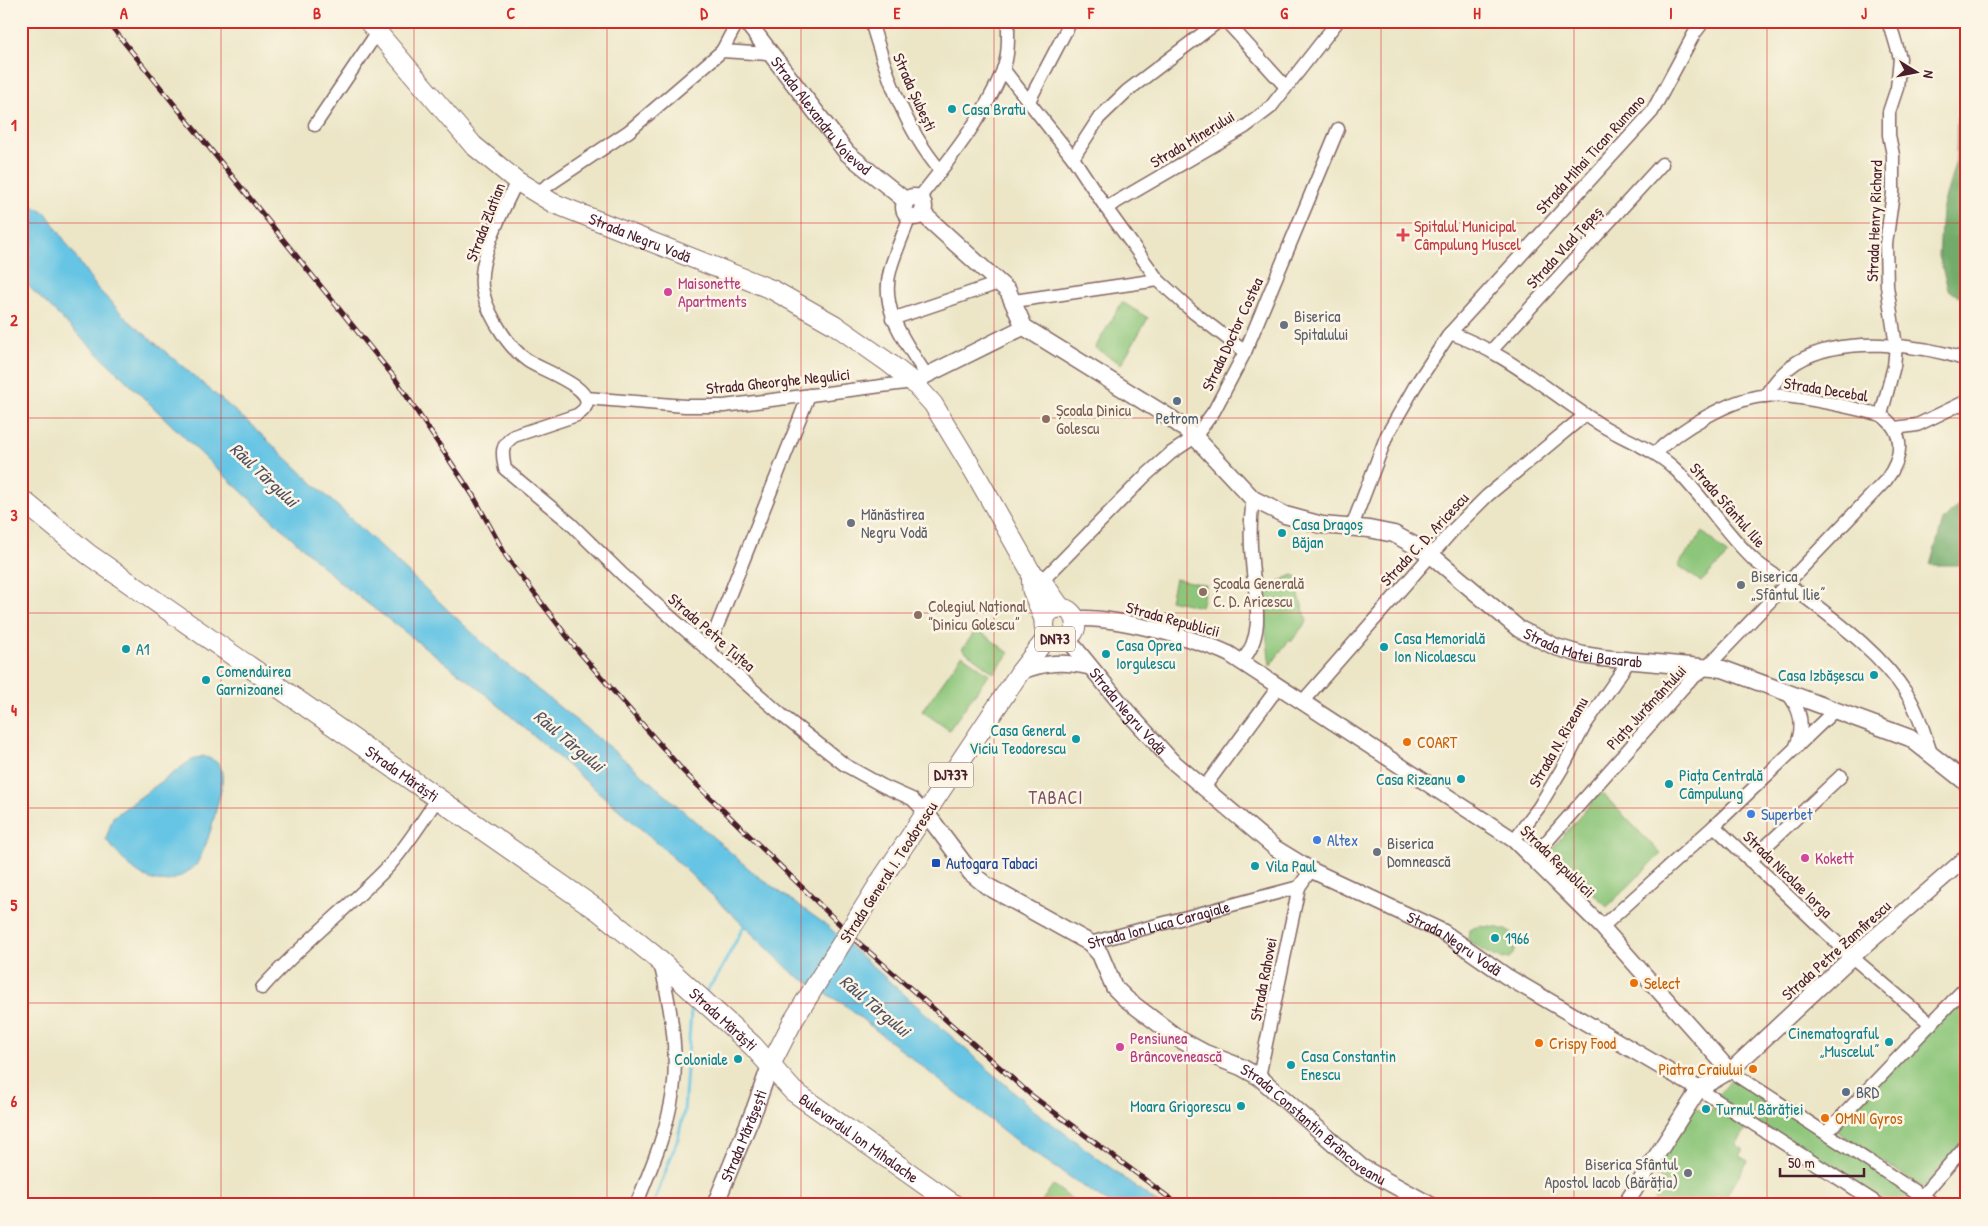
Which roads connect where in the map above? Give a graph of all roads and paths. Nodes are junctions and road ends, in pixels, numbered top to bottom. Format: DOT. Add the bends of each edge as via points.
graph roads {
  1 [pos="738,21"];
  2 [pos="746,21"];
  3 [pos="871,21"];
  4 [pos="1008,21"];
  5 [pos="1071,21"];
  6 [pos="1219,21"];
  7 [pos="1226,21"];
  8 [pos="1338,21"];
  9 [pos="1704,21"];
  10 [pos="1887,21"];
  11 [pos="377,25"];
  12 [pos="722,52"];
  13 [pos="770,54"];
  14 [pos="1003,69"];
  15 [pos="1285,86"];
  16 [pos="1030,101"];
  17 [pos="315,126"];
  18 [pos="1338,128"];
  19 [pos="1074,158"];
  20 [pos="1662,164"];
  21 [pos="940,170"];
  22 [pos="517,181"];
  23 [pos="539,195"];
  24 [pos="914,207"];
  25 [pos="1106,208"];
  26 [pos="1158,280"];
  27 [pos="1000,283"];
  28 [pos="1014,301"];
  29 [pos="892,319"];
  30 [pos="1024,327"];
  31 [pos="1450,333"];
  32 [pos="1896,346"];
  33 [pos="1244,352"];
  34 [pos="1491,352"];
  35 [pos="1967,360"];
  36 [pos="920,379"];
  37 [pos="809,395"];
  38 [pos="1765,396"];
  39 [pos="1967,401"];
  40 [pos="586,402"];
  41 [pos="1585,415"];
  42 [pos="1881,415"];
  43 [pos="1895,428"];
  44 [pos="1195,437"];
  45 [pos="1655,452"];
  46 [pos="1253,498"];
  47 [pos="21,499"];
  48 [pos="1351,529"];
  49 [pos="1430,554"];
  50 [pos="1036,577"];
  51 [pos="1787,584"];
  52 [pos="1068,613"];
  53 [pos="1053,632"];
  54 [pos="708,649"];
  55 [pos="1242,661"];
  56 [pos="1629,661"];
  57 [pos="1090,667"];
  58 [pos="1708,667"];
  59 [pos="1020,672"];
  60 [pos="1279,686"];
  61 [pos="1787,693"];
  62 [pos="1303,700"];
  63 [pos="1834,711"];
  64 [pos="1794,750"];
  65 [pos="1931,753"];
  66 [pos="1841,776"];
  67 [pos="1967,783"];
  68 [pos="1203,789"];
  69 [pos="438,798"];
  70 [pos="926,813"];
  71 [pos="1714,826"];
  72 [pos="1514,840"];
  73 [pos="1533,857"];
  74 [pos="1967,857"];
  75 [pos="1750,861"];
  76 [pos="1310,870"];
  77 [pos="1299,887"];
  78 [pos="1602,927"];
  79 [pos="1090,943"];
  80 [pos="1852,957"];
  81 [pos="660,963"];
  82 [pos="1967,986"];
  83 [pos="262,988"];
  84 [pos="1931,1024"];
  85 [pos="770,1066"];
  86 [pos="1730,1071"];
  87 [pos="1259,1077"];
  88 [pos="1699,1089"];
  89 [pos="1826,1133"];
  90 [pos="1967,1144"];
  91 [pos="1922,1196"];
  92 [pos="636,1205"];
  93 [pos="715,1205"];
  94 [pos="954,1205"];
  95 [pos="1430,1205"];
  96 [pos="1625,1205"];
  97 [pos="1880,1205"];
  98 [pos="1936,1205"];
  1 -- 12 [label="street"];
  2 -- 13 [label="main road, Strada Alexandru Voievod"];
  3 -- 21 [label="street, Strada Șubești" via="882,60 910,122 923,150"];
  4 -- 14 [label="street"];
  5 -- 16 [label="street"];
  6 -- 19 [label="street" via="1127,91 1099,118"];
  7 -- 15 [label="street"];
  8 -- 15 [label="street, Strada Minerului"];
  9 -- 31 [label="street, Strada Mihai Tican Rumano" via="1652,112"];
  10 -- 32 [label="street, Strada Henry Richard" via="1900,58 1897,88 1889,112 1893,193 1886,244 1887,286"];
  11 -- 17 [label="street"];
  11 -- 22 [label="main road, Strada Negru Vodă / DN73" via="456,126"];
  12 -- 13 [label="street"];
  12 -- 23 [label="street" via="630,131 544,188"];
  13 -- 24 [label="main road, Strada Alexandru Voievod" via="848,153"];
  14 -- 16 [label="street"];
  14 -- 21 [label="street" via="970,129"];
  15 -- 25 [label="street, Strada Minerului" via="1270,108 1245,127"];
  16 -- 19 [label="street"];
  18 -- 33 [label="street, Strada Doctor Costea"];
  19 -- 25 [label="street"];
  20 -- 34 [label="street, Strada Vlad Țepeș"];
  21 -- 24 [label="street"];
  22 -- 23 [label="main road, Strada Negru Vodă / DN73"];
  22 -- 40 [label="street, Strada Zlatian" via="486,255 482,291 489,311 516,350 529,361 570,382"];
  23 -- 36 [label="main road, Strada Negru Vodă / DN73" via="773,290 834,324"];
  24 -- 27 [label="main road, Strada Alexandru Voievod"];
  24 -- 29 [label="street" via="890,268 887,289"];
  25 -- 26 [label="street"];
  26 -- 28 [label="street"];
  26 -- 33 [label="street"];
  27 -- 28 [label="main road, Strada Alexandru Voievod"];
  27 -- 29 [label="street"];
  28 -- 30 [label="main road, Strada Alexandru Voievod"];
  29 -- 36 [label="street"];
  30 -- 36 [label="street"];
  30 -- 44 [label="main road, Strada Matei Basarab" via="1154,405"];
  31 -- 34 [label="street, Strada Sfântul Ilie"];
  31 -- 48 [label="street, Strada Mihai Tican Rumano" via="1387,435"];
  32 -- 35 [label="street, Strada Decebal" via="1941,351"];
  32 -- 38 [label="street, Strada Decebal" via="1854,347 1813,355 1784,372"];
  32 -- 42 [label="street, Strada Henry Richard"];
  33 -- 44 [label="street, Strada Doctor Costea" via="1214,411"];
  34 -- 41 [label="street, Strada Sfântul Ilie"];
  36 -- 37 [label="street, Strada Gheorghe Negulici"];
  36 -- 50 [label="main road, Strada Negru Vodă / DN73"];
  37 -- 40 [label="street, Strada Gheorghe Negulici" via="724,406"];
  37 -- 54 [label="street"];
  38 -- 42 [label="street, Strada Decebal"];
  38 -- 45 [label="street, Strada Decebal" via="1742,400 1684,429"];
  39 -- 43 [label="street" via="1917,425"];
  40 -- 54 [label="street, Strada Petre Țuțea" via="577,415 506,441 502,450 505,469"];
  41 -- 45 [label="street, Strada Sfântul Ilie" via="1615,434"];
  41 -- 49 [label="street, Strada C. D. Aricescu" via="1487,496"];
  42 -- 43 [label="street"];
  43 -- 51 [label="street" via="1900,448 1895,468"];
  44 -- 46 [label="main road, Strada Matei Basarab"];
  44 -- 50 [label="street, Strada Doctor Costea" via="1171,453"];
  45 -- 51 [label="street, Strada Sfântul Ilie" via="1689,484 1737,543"];
  46 -- 48 [label="main road, Strada Matei Basarab" via="1301,520"];
  46 -- 55 [label="street" via="1252,560 1257,629 1252,647"];
  47 -- 69 [label="highway, Strada Mărăști" via="88,554"];
  48 -- 49 [label="main road, Strada Matei Basarab" via="1394,534"];
  49 -- 56 [label="main road, Strada Matei Basarab" via="1520,630 1583,655"];
  49 -- 62 [label="street, Strada C. D. Aricescu"];
  50 -- 52 [label="main road, Strada Negru Vodă / DN73"];
  50 -- 53 [label="main road, Strada Negru Vodă / DN73" via="1032,590"];
  51 -- 58 [label="street, Piața Jurământului"];
  51 -- 65 [label="street, Strada Sfântul Ilie" via="1869,650 1891,673 1918,715"];
  52 -- 53 [label="main road, DN73" via="1048,614"];
  52 -- 53 [label="main road, DN73" via="1074,632"];
  52 -- 55 [label="street, Strada Republicii / DN73" via="1196,641"];
  53 -- 57 [label="street, Strada Negru Vodă / DN73"];
  53 -- 59 [label="main road, Strada General I. Teodorescu"];
  54 -- 70 [label="street, Strada Petre Țuțea" via="784,717 845,764 912,799"];
  55 -- 60 [label="street, Strada Republicii / DN73"];
  56 -- 58 [label="main road, Strada Matei Basarab"];
  56 -- 72 [label="street, Strada N. Rizeanu" via="1585,725 1539,807"];
  57 -- 59 [label="street" via="1056,662"];
  57 -- 68 [label="street, Strada Negru Vodă / DN73" via="1149,736"];
  58 -- 61 [label="main road, Strada Matei Basarab" via="1723,669"];
  58 -- 73 [label="street, Piața Jurământului" via="1688,682 1651,722"];
  59 -- 70 [label="main road, Strada General I. Teodorescu / DJ737"];
  60 -- 62 [label="street, Strada Republicii / DN73"];
  60 -- 68 [label="street"];
  61 -- 63 [label="main road, Strada Matei Basarab"];
  61 -- 64 [label="street" via="1794,701 1801,720 1801,735"];
  62 -- 72 [label="street, Strada Republicii / DN73" via="1400,768"];
  63 -- 64 [label="street"];
  63 -- 65 [label="main road, Strada Matei Basarab" via="1910,738"];
  64 -- 71 [label="street"];
  65 -- 67 [label="main road, Strada Matei Basarab"];
  66 -- 75 [label="street"];
  68 -- 76 [label="street, Strada Negru Vodă / DN73" via="1260,837"];
  69 -- 81 [label="highway, Strada Mărăști" via="599,911"];
  69 -- 83 [label="street" via="388,866 342,913 284,963"];
  70 -- 79 [label="main road, Strada Ion Luca Caragiale" via="972,873 987,886"];
  70 -- 85 [label="main road, Strada General I. Teodorescu / DJ737, bridge" via="793,1021"];
  71 -- 75 [label="street, Strada Nicolae Iorga"];
  71 -- 78 [label="street"];
  72 -- 73 [label="street, Strada Republicii / DN73"];
  73 -- 78 [label="street, Strada Republicii / DN73"];
  74 -- 80 [label="street, Strada Petre Zamfirescu"];
  75 -- 80 [label="street, Strada Nicolae Iorga"];
  76 -- 77 [label="street"];
  76 -- 88 [label="street, Strada Negru Vodă / DN73" via="1443,932 1506,976"];
  77 -- 79 [label="street, Strada Ion Luca Caragiale"];
  77 -- 87 [label="street, Strada Rahovei"];
  78 -- 86 [label="street, Strada Republicii / DN73"];
  79 -- 87 [label="main road, Strada Constantin Brâncoveanu" via="1100,954 1114,987 1126,999 1191,1047"];
  80 -- 84 [label="street, Strada Nicolae Iorga"];
  80 -- 86 [label="street, Strada Petre Zamfirescu"];
  81 -- 85 [label="highway, Strada Mărăști" via="753,1046"];
  81 -- 92 [label="street" via="674,1053 673,1092 661,1143"];
  82 -- 84 [label="street"];
  84 -- 89 [label="street"];
  85 -- 93 [label="main road, Strada Mărășești / DJ737"];
  85 -- 94 [label="highway, Bulevardul Ion Mihalache" via="793,1091"];
  86 -- 88 [label="street, Strada Petre Zamfirescu"];
  86 -- 89 [label="street, Strada Republicii / DN73"];
  87 -- 95 [label="main road, Strada Constantin Brâncoveanu" via="1361,1167"];
  88 -- 96 [label="street"];
  88 -- 97 [label="street, Strada Negru Vodă / DN73"];
  89 -- 91 [label="street, Strada Republicii / DN73"];
  90 -- 91 [label="street"];
  91 -- 98 [label="street, Strada Republicii / DN73"];
}
